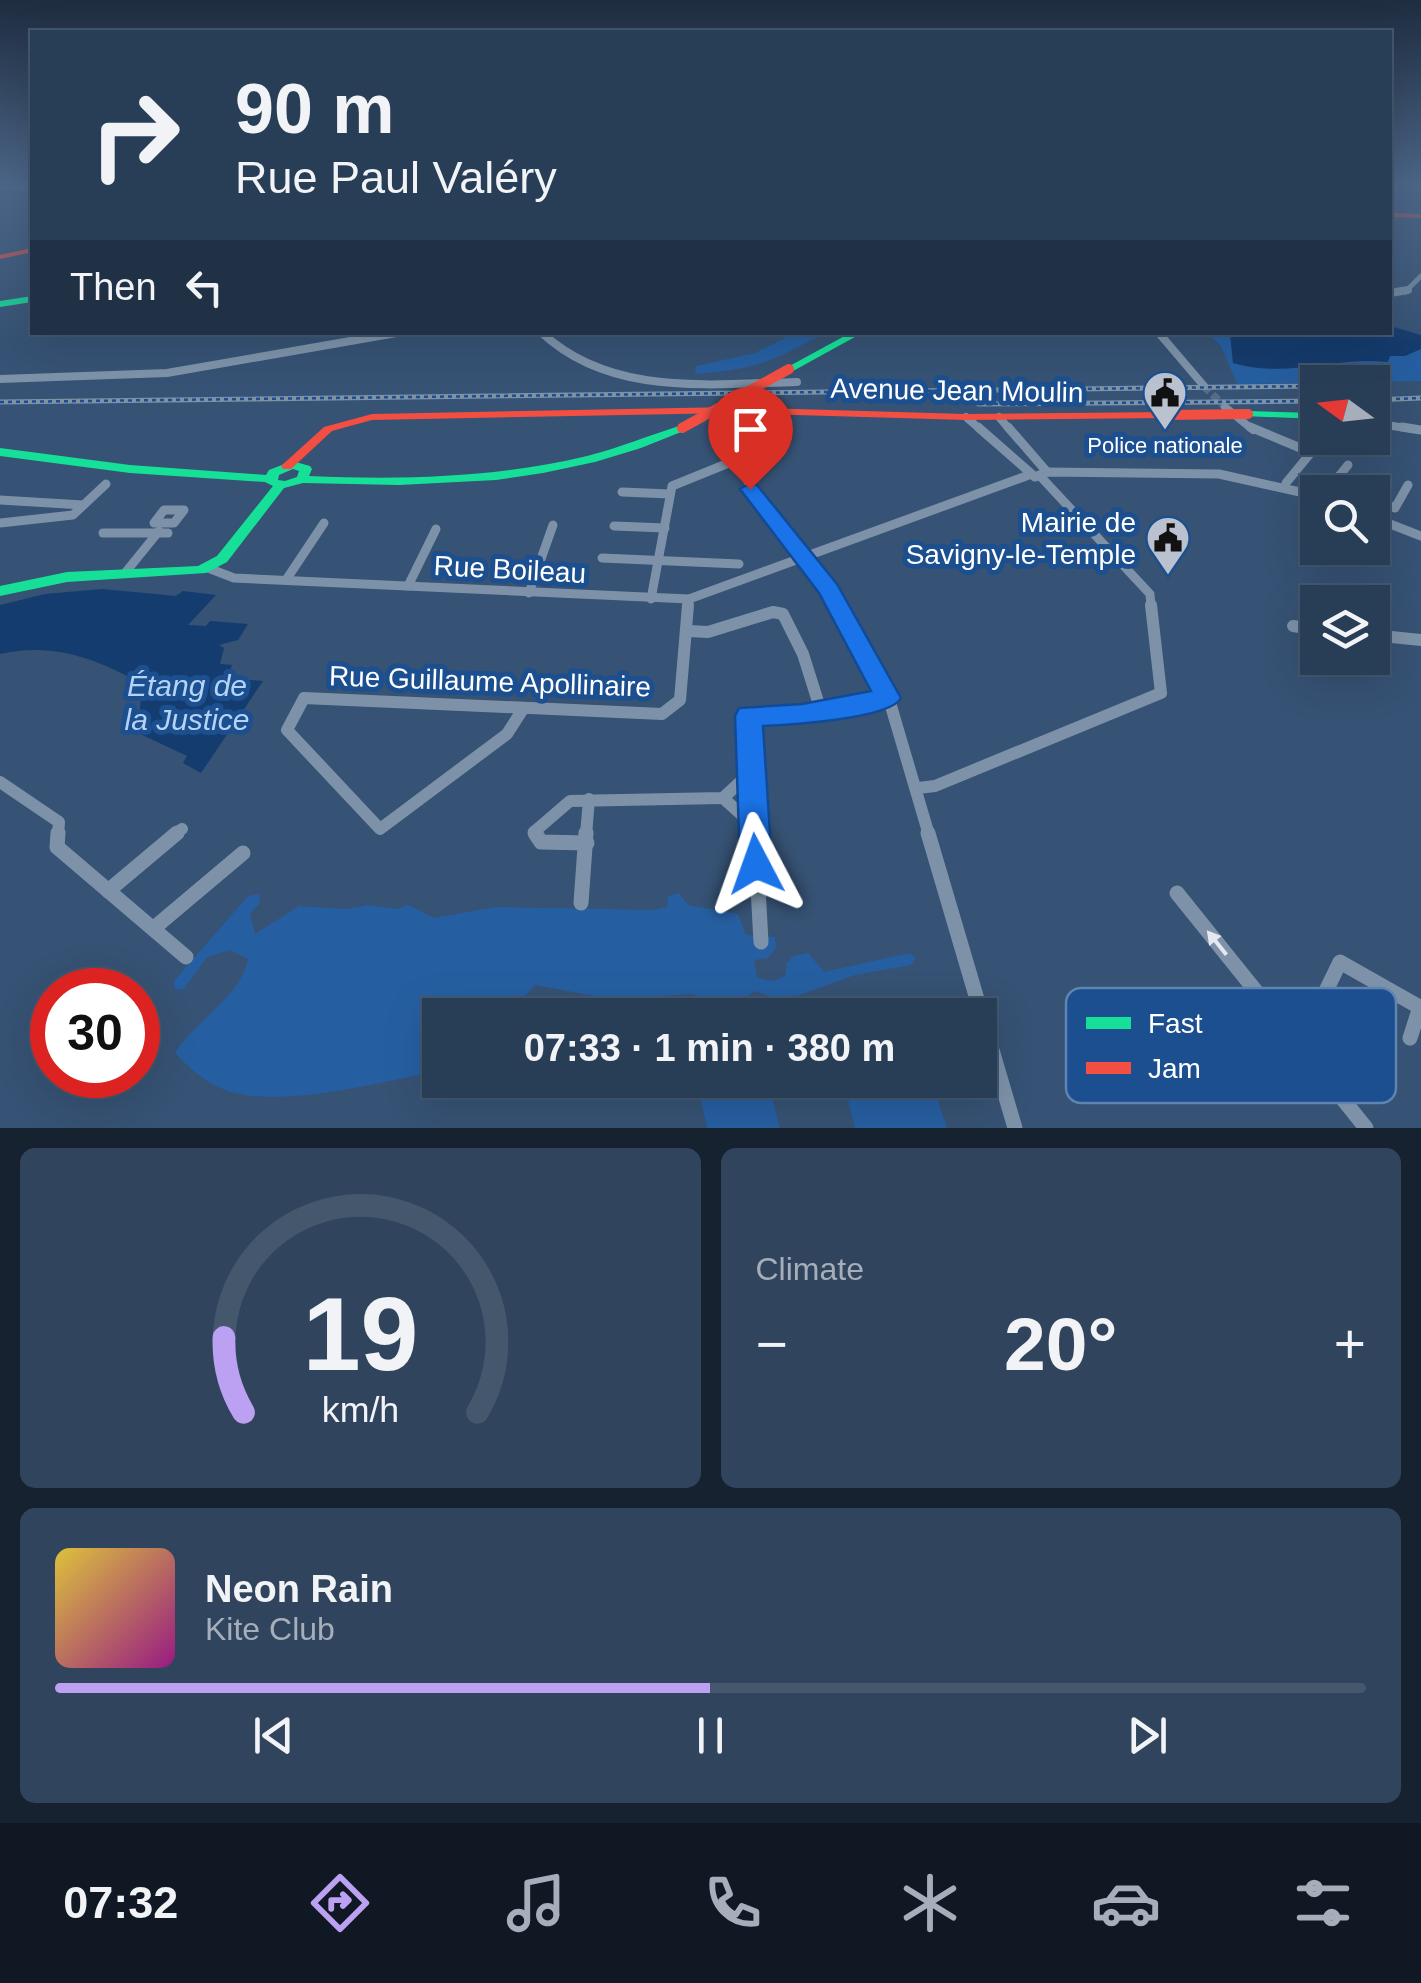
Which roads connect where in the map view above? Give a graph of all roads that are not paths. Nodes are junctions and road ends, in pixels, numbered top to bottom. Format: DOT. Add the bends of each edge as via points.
graph roads {
  1 [pos="30,248"];
  2 [pos="0,255"];
  3 [pos="1421,276"];
  4 [pos="1392,293"];
  5 [pos="30,299"];
  6 [pos="0,304"];
  7 [pos="385,335"];
  8 [pos="544,335"];
  9 [pos="855,335"];
  10 [pos="1161,335"];
  11 [pos="793,376"];
  12 [pos="0,379"];
  13 [pos="1204,386"];
  14 [pos="1225,406"];
  15 [pos="731,410"];
  16 [pos="756,411"];
  17 [pos="1300,416"];
  18 [pos="966,417"];
  19 [pos="999,418"];
  20 [pos="1390,426"];
  21 [pos="1421,430"];
  22 [pos="740,437"];
  23 [pos="1300,449"];
  24 [pos="0,452"];
  25 [pos="1308,455"];
  26 [pos="740,458"];
  27 [pos="1348,465"];
  28 [pos="289,474"];
  29 [pos="1039,475"];
  30 [pos="1340,475"];
  31 [pos="1286,483"];
  32 [pos="106,484"];
  33 [pos="1408,485"];
  34 [pos="1300,489"];
  35 [pos="622,492"];
  36 [pos="670,494"];
  37 [pos="0,500"];
  38 [pos="19,501"];
  39 [pos="84,505"];
  40 [pos="1390,506"];
  41 [pos="0,508"];
  42 [pos="0,523"];
  43 [pos="324,523"];
  44 [pos="1390,524"];
  45 [pos="553,525"];
  46 [pos="614,526"];
  47 [pos="665,528"];
  48 [pos="436,529"];
  49 [pos="103,533"];
  50 [pos="1421,536"];
  51 [pos="602,558"];
  52 [pos="805,559"];
  53 [pos="658,560"];
  54 [pos="738,564"];
  55 [pos="208,568"];
  56 [pos="125,573"];
  57 [pos="286,580"];
  58 [pos="408,586"];
  59 [pos="0,592"];
  60 [pos="530,593"];
  61 [pos="651,599"];
  62 [pos="689,599"];
  63 [pos="1293,626"];
  64 [pos="1300,627"];
  65 [pos="689,630"];
  66 [pos="1390,637"];
  67 [pos="1421,640"];
  68 [pos="888,698"];
  69 [pos="523,709"];
  70 [pos="820,711"];
  71 [pos="750,772"];
  72 [pos="0,782"];
  73 [pos="918,788"];
  74 [pos="723,798"];
  75 [pos="590,799"];
  76 [pos="753,826"];
  77 [pos="182,828"];
  78 [pos="587,843"];
  79 [pos="243,853"];
  80 [pos="108,890"];
  81 [pos="1176,893"];
  82 [pos="580,903"];
  83 [pos="154,928"];
  84 [pos="761,942"];
  85 [pos="186,957"];
  86 [pos="1253,988"];
  87 [pos="1327,988"];
  88 [pos="1385,988"];
  89 [pos="1396,994"];
  90 [pos="1420,1008"];
  91 [pos="1410,1038"];
  92 [pos="1346,1103"];
  93 [pos="1015,1128"];
  94 [pos="1366,1128"];
  1 -- 2 [label="main road"];
  3 -- 4 [label="street" via="1406,292"];
  5 -- 6 [label="main road"];
  7 -- 12 [label="street" via="167,373"];
  8 -- 11 [label="street" via="588,367 664,381"];
  9 -- 11 [label="main road"];
  10 -- 13 [label="street"];
  11 -- 28 [label="main road, bridge" via="617,456 535,475 456,481"];
  14 -- 23 [label="street" via="1258,434"];
  15 -- 16 [label="main road, Avenue Jean Moulin"];
  15 -- 22 [label="street"];
  15 -- 28 [label="main road, Avenue Jean Moulin" via="366,417 328,429"];
  16 -- 18 [label="main road, Avenue Jean Moulin"];
  16 -- 22 [label="street"];
  17 -- 19 [label="main road, Avenue Jean Moulin, bridge"];
  18 -- 19 [label="main road, Avenue Jean Moulin"];
  18 -- 29 [label="street"];
  19 -- 29 [label="street"];
  20 -- 21 [label="street"];
  22 -- 26 [label="street"];
  24 -- 28 [label="main road" via="130,468"];
  25 -- 31 [label="street"];
  26 -- 36 [label="street" via="672,486"];
  26 -- 52 [label="street" via="759,504"];
  27 -- 30 [label="street"];
  28 -- 55 [label="main road, Avenue Jean Moulin"];
  29 -- 31 [label="street" via="1206,473"];
  29 -- 52 [label="street, Rue Boileau"];
  29 -- 73 [label="street" via="1145,586 1160,692"];
  31 -- 34 [label="street"];
  32 -- 39 [label="street"];
  33 -- 40 [label="street"];
  35 -- 36 [label="street"];
  36 -- 47 [label="street"];
  37 -- 38 [label="street"];
  38 -- 39 [label="street"];
  38 -- 41 [label="street"];
  39 -- 42 [label="street" via="73,515"];
  43 -- 57 [label="street"];
  44 -- 50 [label="street"];
  45 -- 60 [label="street"];
  46 -- 47 [label="street"];
  47 -- 53 [label="street"];
  48 -- 58 [label="street"];
  49 -- 56 [label="street" via="163,530"];
  51 -- 53 [label="street"];
  52 -- 62 [label="street, Rue Boileau"];
  52 -- 68 [label="street" via="860,641"];
  53 -- 54 [label="street"];
  53 -- 61 [label="street"];
  55 -- 56 [label="main road"];
  55 -- 57 [label="street, Rue Boileau" via="224,577"];
  56 -- 59 [label="main road"];
  57 -- 58 [label="street, Rue Boileau"];
  58 -- 60 [label="street, Rue Boileau"];
  60 -- 61 [label="street, Rue Boileau"];
  61 -- 62 [label="street, Rue Boileau"];
  62 -- 65 [label="street, Rue Guillaume Apollinaire"];
  63 -- 64 [label="street"];
  65 -- 69 [label="street, Rue Guillaume Apollinaire" via="680,700 662,714"];
  65 -- 70 [label="street" via="708,632 783,614"];
  66 -- 67 [label="street"];
  68 -- 70 [label="street"];
  68 -- 73 [label="street"];
  69 -- 69 [label="street, Rue Guillaume Apollinaire" via="506,734 380,829 287,730 304,698"];
  70 -- 71 [label="street" via="748,716"];
  71 -- 74 [label="street"];
  71 -- 76 [label="street"];
  72 -- 80 [label="street" via="59,822 56,847"];
  73 -- 93 [label="street"];
  74 -- 75 [label="street"];
  74 -- 76 [label="street"];
  75 -- 78 [label="street"];
  75 -- 78 [label="street" via="570,801 534,832 542,842"];
  76 -- 84 [label="street"];
  77 -- 80 [label="street"];
  78 -- 82 [label="street"];
  79 -- 83 [label="street"];
  80 -- 83 [label="street"];
  86 -- 81 [label="street, one-way"];
  83 -- 85 [label="street"];
  87 -- 88 [label="street" via="1340,962"];
  89 -- 90 [label="street"];
  90 -- 91 [label="street"];
  92 -- 94 [label="street"];
}
